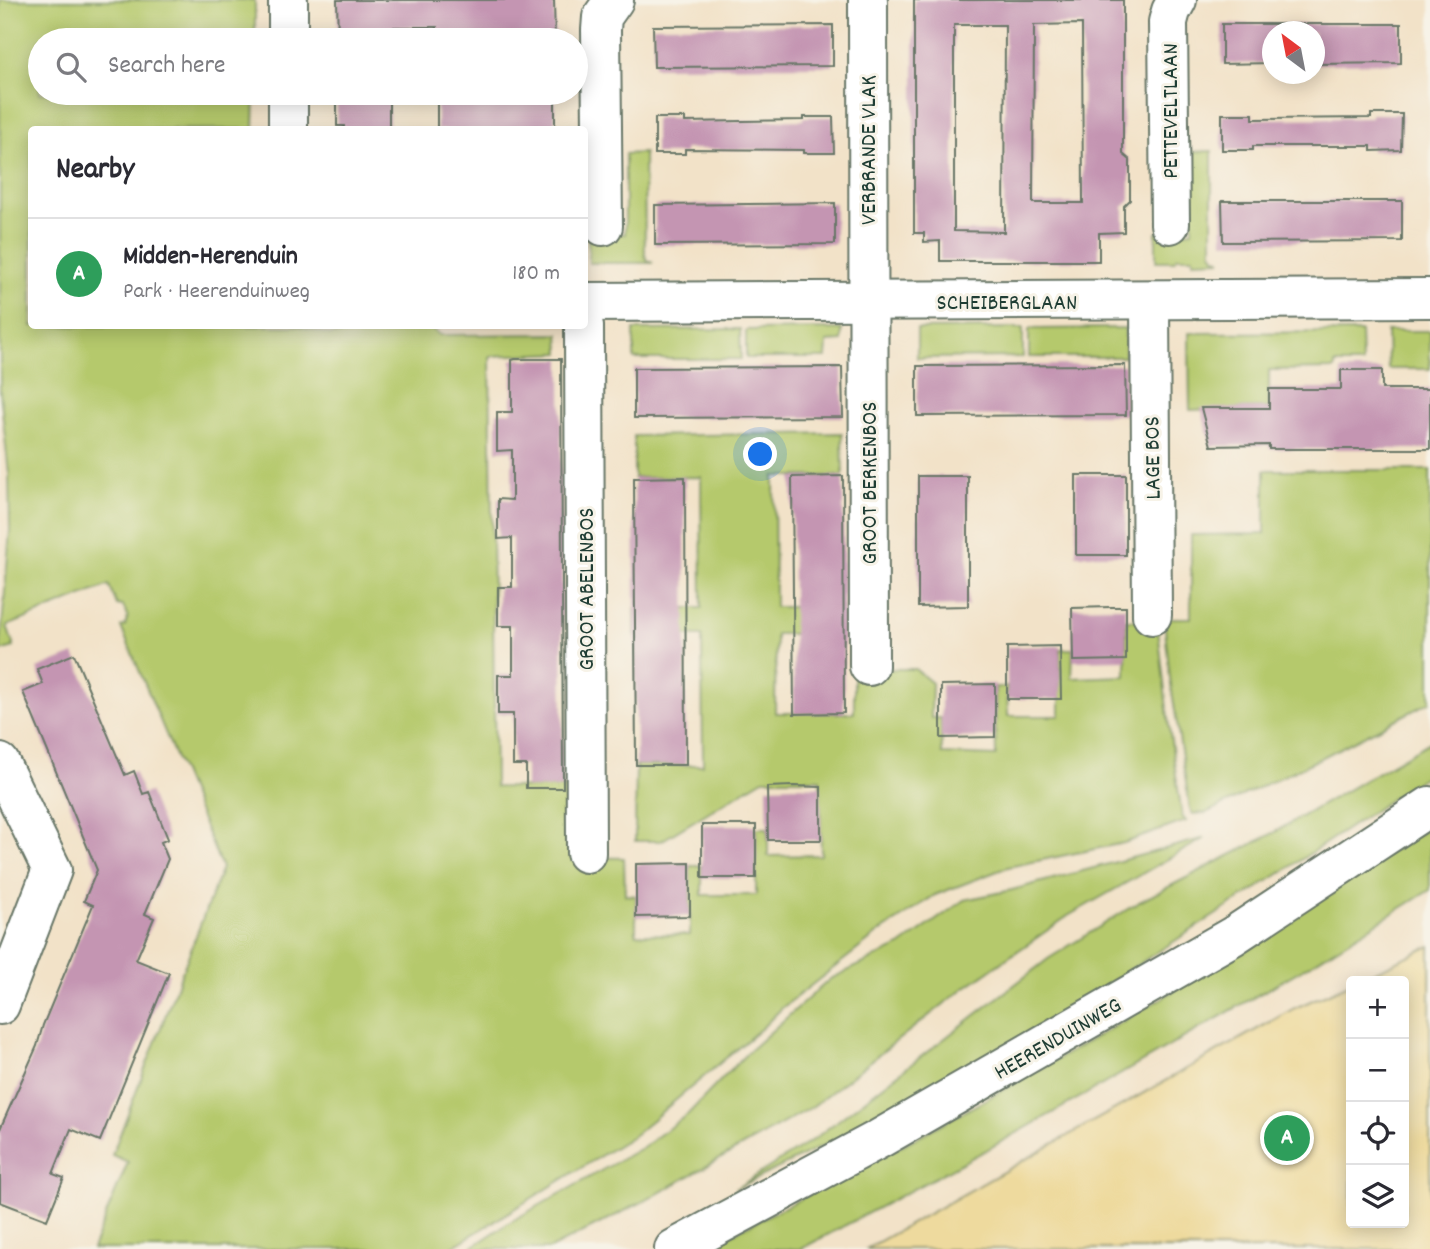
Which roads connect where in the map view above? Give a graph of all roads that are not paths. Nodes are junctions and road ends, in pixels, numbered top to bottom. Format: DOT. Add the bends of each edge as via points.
graph roads {
  1 [pos="288,0"];
  2 [pos="614,0"];
  3 [pos="867,0"];
  4 [pos="1177,0"];
  5 [pos="288,28"];
  6 [pos="288,105"];
  7 [pos="288,126"];
  8 [pos="1170,224"];
  9 [pos="603,226"];
  10 [pos="1430,299"];
  11 [pos="1150,300"];
  12 [pos="867,301"];
  13 [pos="588,302"];
  14 [pos="584,329"];
  15 [pos="1152,615"];
  16 [pos="869,666"];
  17 [pos="0,763"];
  18 [pos="1430,806"];
  19 [pos="586,853"];
  20 [pos="0,1005"];
  21 [pos="674,1249"];
  1 -- 5 [label="street"];
  2 -- 9 [label="street" via="602,17 601,30"];
  3 -- 12 [label="street, VERBRANDE VLAK"];
  4 -- 8 [label="street, PETTEVELTLAAN" via="1168,22"];
  6 -- 7 [label="street"];
  10 -- 11 [label="street, SCHEIBERGLAAN"];
  11 -- 12 [label="street, SCHEIBERGLAAN"];
  11 -- 15 [label="street, LAGE BOS"];
  12 -- 13 [label="street, SCHEIBERGLAAN"];
  12 -- 16 [label="street, GROOT BERKENBOS"];
  14 -- 19 [label="street, GROOT ABELENBOS"];
  17 -- 20 [label="street" via="52,870"];
  18 -- 21 [label="street, HEERENDUINWEG" via="1233,936 878,1139"];
}
